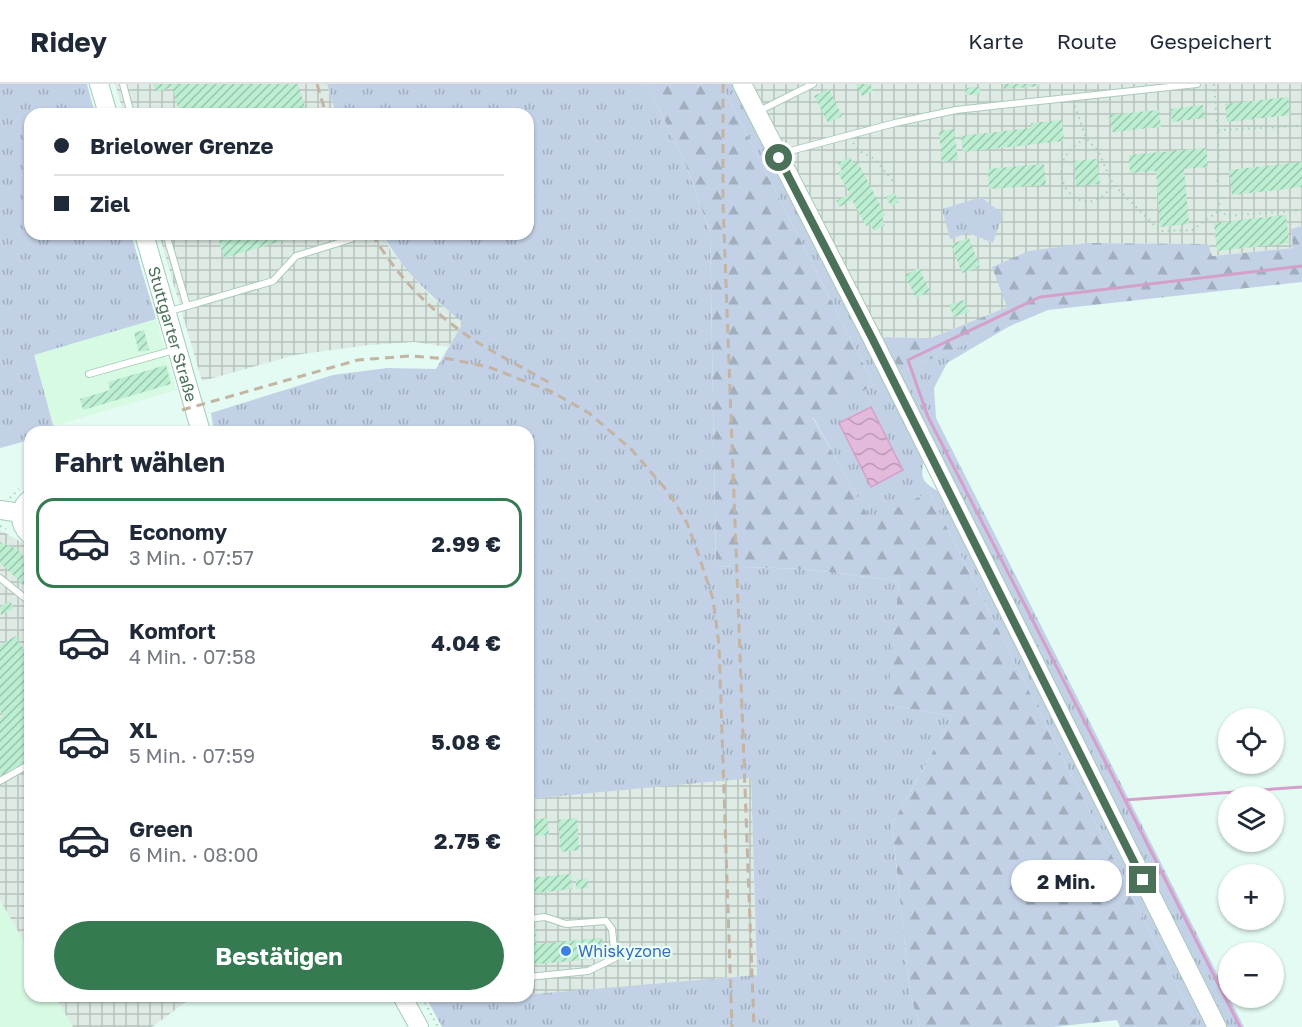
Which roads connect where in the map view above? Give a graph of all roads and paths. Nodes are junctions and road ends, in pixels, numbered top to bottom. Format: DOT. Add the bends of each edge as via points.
graph roads {
  1 [pos="99,84"];
  2 [pos="123,84"];
  3 [pos="742,84"];
  4 [pos="813,84"];
  5 [pos="1197,84"];
  6 [pos="1214,84"];
  7 [pos="1072,97"];
  8 [pos="106,108"];
  9 [pos="129,108"];
  10 [pos="756,113"];
  11 [pos="1302,126"];
  12 [pos="1217,130"];
  13 [pos="848,136"];
  14 [pos="1086,138"];
  15 [pos="779,158"];
  16 [pos="894,183"];
  17 [pos="1113,184"];
  18 [pos="1220,210"];
  19 [pos="1302,210"];
  20 [pos="146,240"];
  21 [pos="168,240"];
  22 [pos="348,240"];
  23 [pos="187,306"];
  24 [pos="166,312"];
  25 [pos="177,349"];
  26 [pos="89,374"];
  27 [pos="199,426"];
  28 [pos="24,506"];
  29 [pos="0,510"];
  30 [pos="24,512"];
  31 [pos="0,526"];
  32 [pos="24,528"];
  33 [pos="6,529"];
  34 [pos="0,578"];
  35 [pos="24,597"];
  36 [pos="24,767"];
  37 [pos="0,781"];
  38 [pos="534,918"];
  39 [pos="534,976"];
  40 [pos="413,1002"];
  41 [pos="416,1002"];
  42 [pos="419,1027"];
  43 [pos="438,1027"];
  44 [pos="1217,1027"];
  1 -- 8 [label="main road"];
  2 -- 9 [label="lane"];
  3 -- 10 [label="main road"];
  4 -- 10 [label="lane"];
  5 -- 7 [label="lane"];
  6 -- 12 [label="path"];
  7 -- 13 [label="lane" via="956,110"];
  7 -- 14 [label="path"];
  10 -- 15 [label="main road"];
  11 -- 12 [label="path"];
  12 -- 18 [label="path"];
  13 -- 15 [label="lane" via="794,150"];
  13 -- 16 [label="path" via="861,152 875,159"];
  14 -- 17 [label="path" via="1098,151"];
  14 -- 17 [label="path" via="1065,156 1062,171 1069,194 1074,200 1092,200 1108,193"];
  15 -- 44 [label="main road"];
  17 -- 18 [label="path" via="1160,231 1192,230"];
  18 -- 19 [label="path" via="1227,216"];
  20 -- 24 [label="main road, Stuttgarter Straße"];
  21 -- 23 [label="lane"];
  22 -- 23 [label="lane" via="296,256 273,281"];
  23 -- 24 [label="lane"];
  24 -- 25 [label="main road, Stuttgarter Straße"];
  25 -- 26 [label="lane"];
  25 -- 27 [label="main road, Stuttgarter Straße"];
  28 -- 29 [label="main road"];
  30 -- 32 [label="main road"];
  31 -- 33 [label="path"];
  34 -- 35 [label="lane"];
  36 -- 37 [label="lane"];
  38 -- 39 [label="lane" via="545,917 566,924 606,921 612,929 615,958 588,971"];
  40 -- 42 [label="main road"];
  41 -- 43 [label="path"];
}
